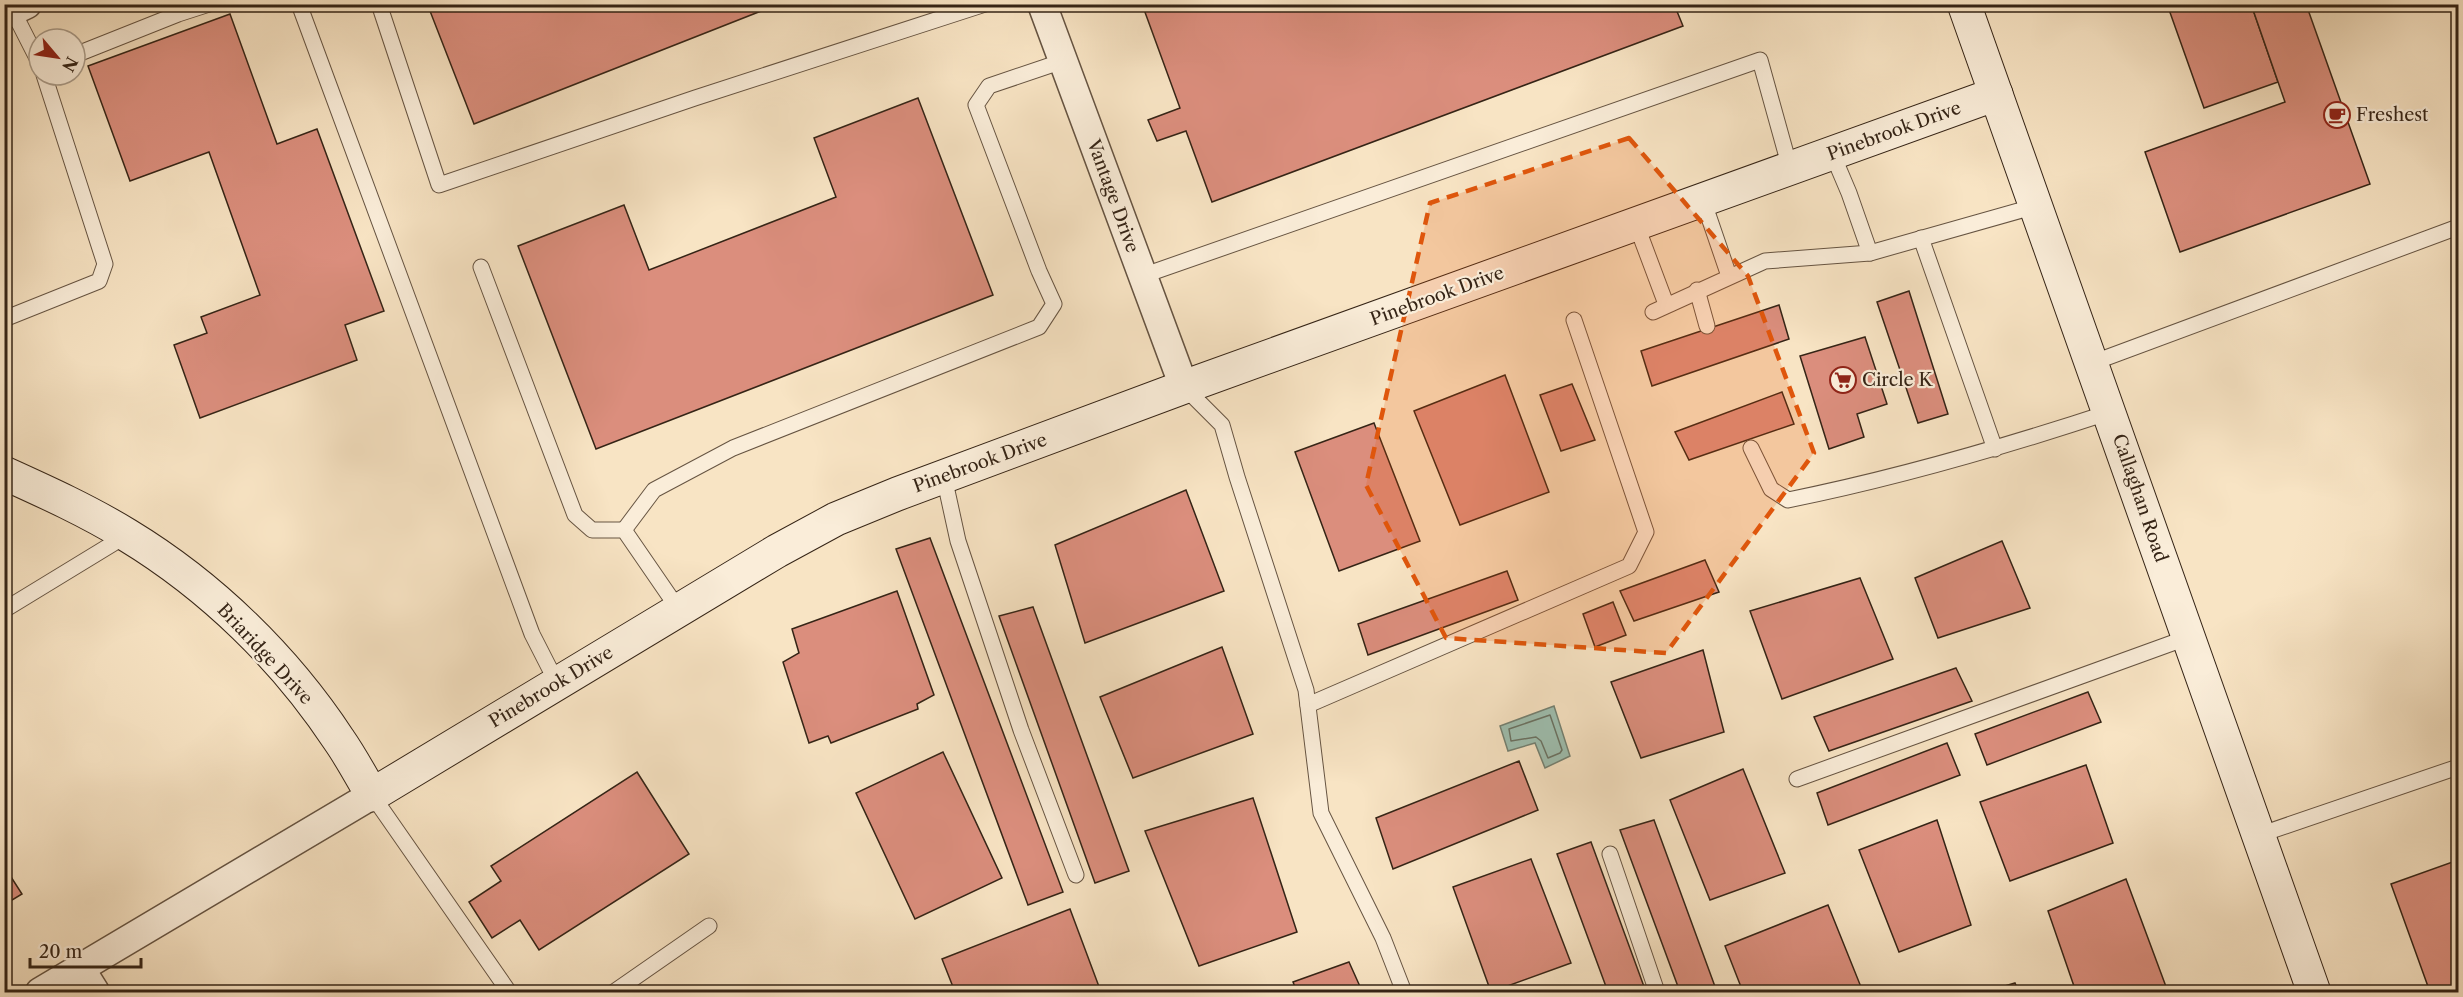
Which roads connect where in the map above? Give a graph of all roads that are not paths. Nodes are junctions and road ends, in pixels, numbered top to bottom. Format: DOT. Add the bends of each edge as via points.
graph roads {
  1 [pos="209,4"];
  2 [pos="299,4"];
  3 [pos="380,4"];
  4 [pos="933,4"];
  5 [pos="985,4"];
  6 [pos="1042,4"];
  7 [pos="1964,4"];
  8 [pos="15,10"];
  9 [pos="937,20"];
  10 [pos="27,36"];
  11 [pos="87,50"];
  12 [pos="1063,61"];
  13 [pos="49,87"];
  14 [pos="1996,94"];
  15 [pos="1832,153"];
  16 [pos="1791,168"];
  17 [pos="1703,200"];
  18 [pos="2036,206"];
  19 [pos="1636,224"];
  20 [pos="2458,227"];
  21 [pos="1921,238"];
  22 [pos="1870,253"];
  23 [pos="481,267"];
  24 [pos="1143,276"];
  25 [pos="1729,276"];
  26 [pos="1698,290"];
  27 [pos="4,319"];
  28 [pos="1574,320"];
  29 [pos="1707,326"];
  30 [pos="2092,363"];
  31 [pos="1184,387"];
  32 [pos="2110,412"];
  33 [pos="1751,448"];
  34 [pos="1995,449"];
  35 [pos="4,473"];
  36 [pos="944,477"];
  37 [pos="624,530"];
  38 [pos="127,535"];
  39 [pos="4,610"];
  40 [pos="679,610"];
  41 [pos="2189,637"];
  42 [pos="558,683"];
  43 [pos="1308,705"];
  44 [pos="2458,767"];
  45 [pos="1797,779"];
  46 [pos="372,795"];
  47 [pos="2259,835"];
  48 [pos="1610,854"];
  49 [pos="1076,875"];
  50 [pos="709,926"];
  51 [pos="80,968"];
  52 [pos="40,993"];
  53 [pos="95,993"];
  54 [pos="509,993"];
  55 [pos="614,993"];
  56 [pos="1404,993"];
  57 [pos="1657,993"];
  58 [pos="2314,993"];
  1 -- 11 [label="lane"];
  2 -- 42 [label="lane" via="532,634"];
  3 -- 9 [label="lane" via="439,185"];
  4 -- 9 [label="lane"];
  5 -- 9 [label="lane"];
  6 -- 12 [label="street, Vantage Drive"];
  7 -- 14 [label="street, Callaghan Road"];
  8 -- 10 [label="lane"];
  12 -- 24 [label="street, Vantage Drive"];
  12 -- 37 [label="lane" via="989,86 976,105 1054,304 1040,327 733,448 654,490"];
  13 -- 27 [label="lane" via="105,264 99,281"];
  14 -- 15 [label="street, Pinebrook Drive"];
  14 -- 18 [label="street, Callaghan Road"];
  15 -- 16 [label="street, Pinebrook Drive"];
  15 -- 22 [label="lane"];
  16 -- 17 [label="street, Pinebrook Drive"];
  16 -- 24 [label="lane" via="1760,60"];
  17 -- 19 [label="street, Pinebrook Drive"];
  17 -- 25 [label="lane"];
  18 -- 21 [label="lane"];
  18 -- 30 [label="street, Callaghan Road"];
  19 -- 26 [label="lane" via="1660,308"];
  19 -- 31 [label="street, Pinebrook Drive"];
  20 -- 30 [label="lane"];
  21 -- 22 [label="lane"];
  21 -- 34 [label="lane"];
  22 -- 25 [label="lane" via="1765,261"];
  23 -- 37 [label="lane" via="575,514 592,530"];
  24 -- 31 [label="street, Vantage Drive"];
  25 -- 26 [label="lane"];
  26 -- 29 [label="lane"];
  28 -- 43 [label="lane" via="1646,532 1629,567"];
  30 -- 32 [label="street, Callaghan Road"];
  31 -- 36 [label="street, Pinebrook Drive"];
  31 -- 43 [label="lane" via="1222,425"];
  32 -- 34 [label="lane"];
  32 -- 41 [label="street, Callaghan Road"];
  33 -- 34 [label="lane" via="1772,489 1788,500 1846,489"];
  35 -- 38 [label="street, Briaridge Drive"];
  36 -- 40 [label="street, Pinebrook Drive" via="836,519"];
  36 -- 49 [label="lane" via="962,552 1021,730"];
  37 -- 40 [label="lane"];
  38 -- 39 [label="lane"];
  38 -- 46 [label="street, Briaridge Drive" via="185,575 239,621 297,683 339,740"];
  40 -- 42 [label="street, Pinebrook Drive"];
  41 -- 45 [label="lane"];
  41 -- 47 [label="street, Callaghan Road"];
  42 -- 46 [label="street, Pinebrook Drive"];
  43 -- 56 [label="lane" via="1321,813 1383,938"];
  44 -- 47 [label="lane"];
  46 -- 51 [label="street, Pinebrook Drive"];
  46 -- 54 [label="lane"];
  47 -- 58 [label="street, Callaghan Road"];
  48 -- 57 [label="lane"];
  50 -- 55 [label="lane"];
  51 -- 52 [label="street, Pinebrook Drive"];
  51 -- 53 [label="street"];
}
